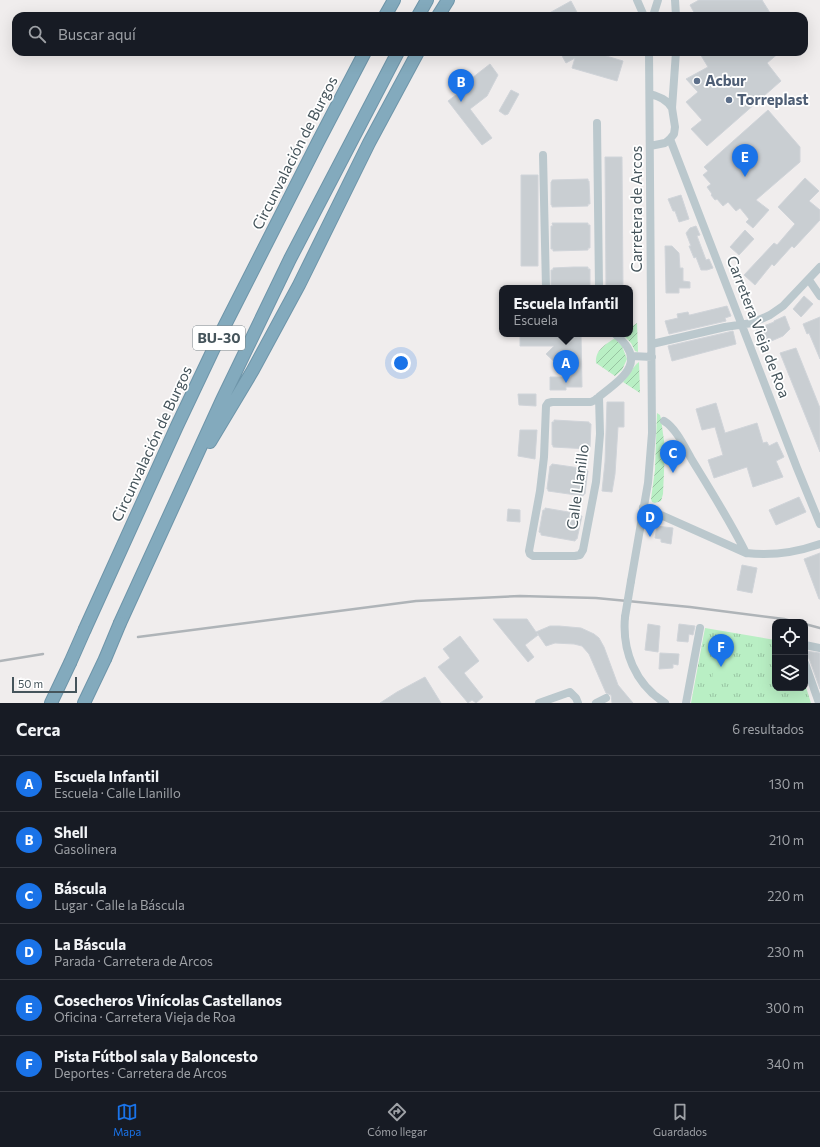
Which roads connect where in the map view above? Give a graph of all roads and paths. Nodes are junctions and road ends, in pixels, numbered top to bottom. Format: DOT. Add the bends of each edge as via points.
graph roads {
  1 [pos="394,0"];
  2 [pos="427,0"];
  3 [pos="448,0"];
  4 [pos="637,0"];
  5 [pos="658,0"];
  6 [pos="675,0"];
  7 [pos="387,12"];
  8 [pos="420,12"];
  9 [pos="440,12"];
  10 [pos="642,12"];
  11 [pos="654,12"];
  12 [pos="676,12"];
  13 [pos="363,56"];
  14 [pos="396,56"];
  15 [pos="416,56"];
  16 [pos="649,56"];
  17 [pos="676,56"];
  18 [pos="650,94"];
  19 [pos="672,108"];
  20 [pos="597,123"];
  21 [pos="670,139"];
  22 [pos="650,146"];
  23 [pos="543,155"];
  24 [pos="820,267"];
  25 [pos="809,280"];
  26 [pos="546,285"];
  27 [pos="598,285"];
  28 [pos="820,296"];
  29 [pos="742,324"];
  30 [pos="618,337"];
  31 [pos="652,344"];
  32 [pos="632,356"];
  33 [pos="652,357"];
  34 [pos="599,397"];
  35 [pos="664,421"];
  36 [pos="177,501"];
  37 [pos="643,508"];
  38 [pos="820,524"];
  39 [pos="820,544"];
  40 [pos="746,553"];
  41 [pos="700,628"];
  42 [pos="808,646"];
  43 [pos="820,648"];
  44 [pos="808,672"];
  45 [pos="606,698"];
  46 [pos="51,703"];
  47 [pos="84,703"];
  48 [pos="539,703"];
  49 [pos="578,703"];
  50 [pos="596,703"];
  51 [pos="665,703"];
  52 [pos="686,703"];
  53 [pos="819,703"];
  1 -- 7 [label="highway"];
  2 -- 8 [label="highway"];
  3 -- 9 [label="highway"];
  4 -- 10 [label="street"];
  5 -- 11 [label="street"];
  6 -- 12 [label="street"];
  13 -- 46 [label="highway, Circunvalación de Burgos / BU-30, bridge" via="223,329"];
  14 -- 36 [label="highway, BU-30" via="290,259"];
  15 -- 36 [label="highway" via="369,143 299,285"];
  16 -- 18 [label="street, Carretera de Arcos"];
  17 -- 19 [label="street"];
  18 -- 19 [label="street" via="661,97"];
  18 -- 22 [label="street, Carretera de Arcos"];
  19 -- 21 [label="street" via="675,127"];
  20 -- 27 [label="street"];
  21 -- 22 [label="street" via="665,143"];
  21 -- 29 [label="street, Carretera Vieja de Roa"];
  22 -- 31 [label="street, Carretera de Arcos"];
  23 -- 26 [label="street"];
  24 -- 25 [label="street"];
  25 -- 28 [label="street"];
  25 -- 29 [label="street" via="770,316"];
  29 -- 31 [label="street"];
  29 -- 38 [label="street, Carretera Vieja de Roa"];
  30 -- 32 [label="street"];
  31 -- 33 [label="street, Carretera de Arcos"];
  32 -- 33 [label="street"];
  32 -- 34 [label="street" via="629,369"];
  33 -- 37 [label="street, Carretera de Arcos" via="652,433"];
  34 -- 34 [label="street, Calle Llanillo" via="600,434 596,482 583,550 580,555 533,556 530,551 544,457 546,406 548,403 591,402"];
  35 -- 40 [label="street" via="670,424 732,525"];
  36 -- 47 [label="highway, BU-30, bridge"];
  37 -- 40 [label="street"];
  37 -- 51 [label="street, Carretera de Arcos, bridge" via="625,617 625,641 630,661 642,683"];
  39 -- 40 [label="street" via="774,554"];
  41 -- 52 [label="street"];
  42 -- 43 [label="street"];
  44 -- 53 [label="street"];
  45 -- 50 [label="street"];
  48 -- 49 [label="street" via="570,692"];
}
